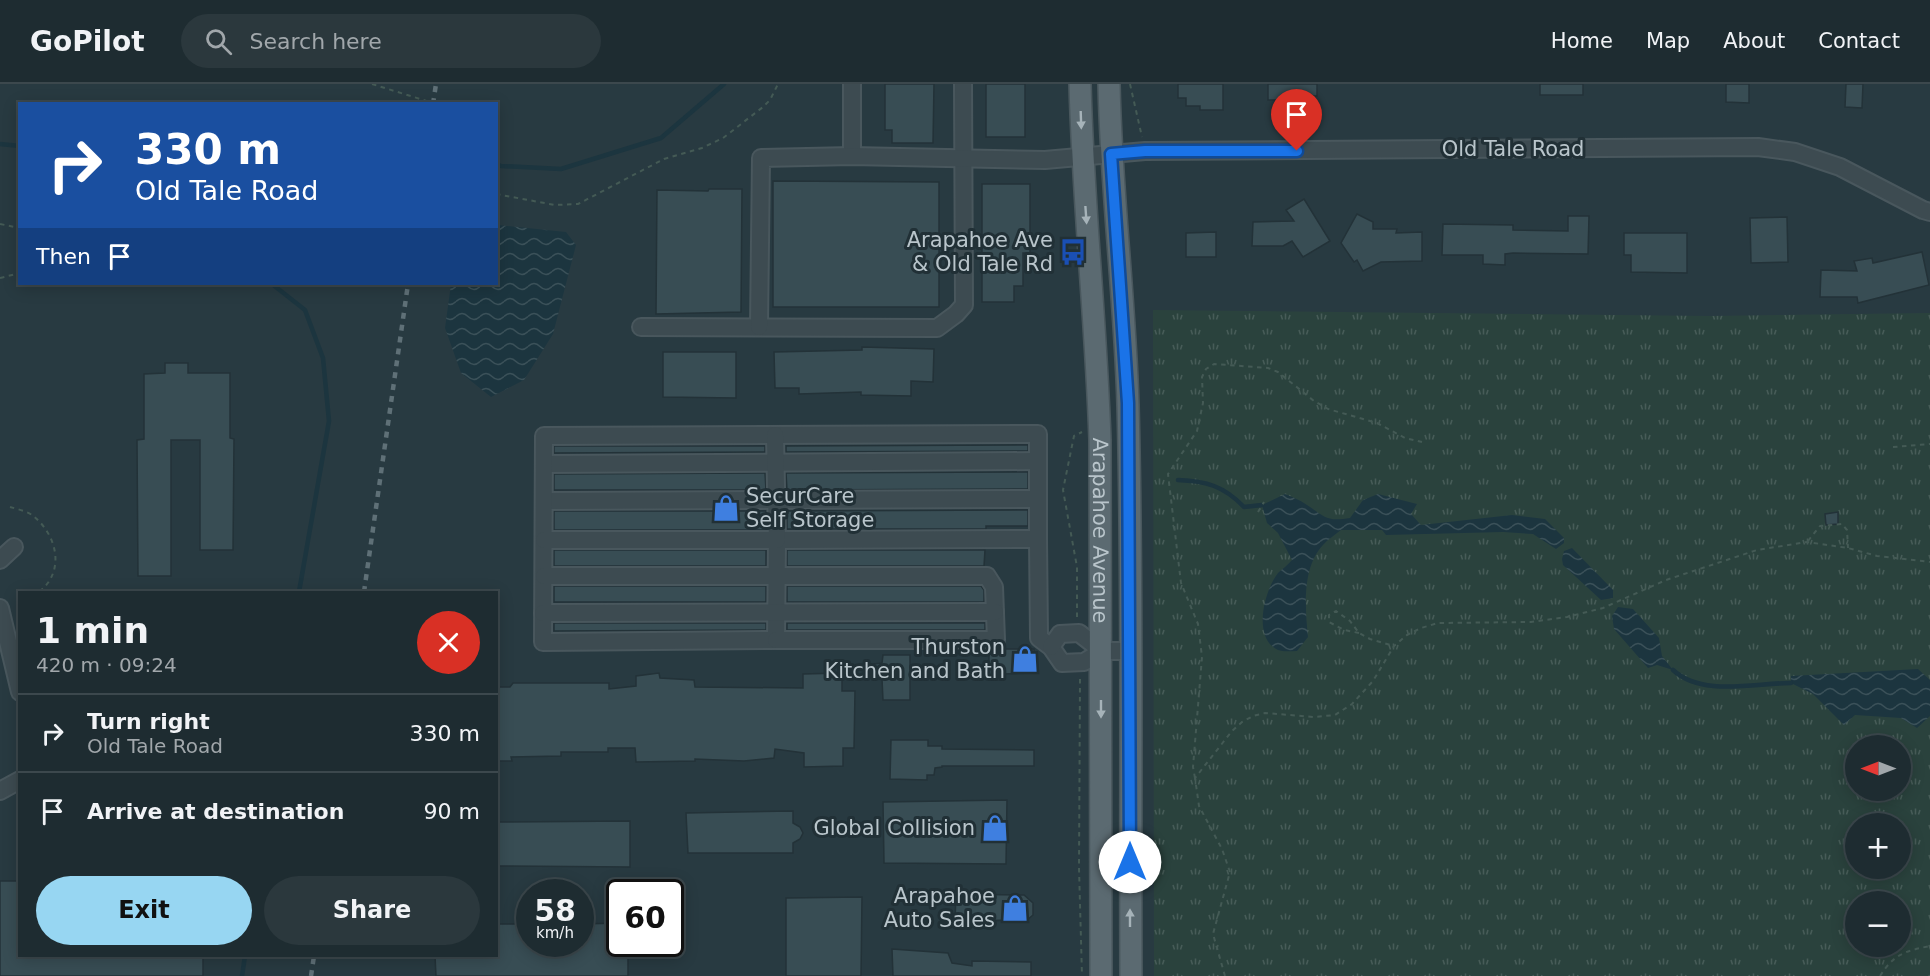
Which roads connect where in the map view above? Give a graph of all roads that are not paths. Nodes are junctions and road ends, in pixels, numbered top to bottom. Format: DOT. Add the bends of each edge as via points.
graph roads {
  1 [pos="852,84"];
  2 [pos="963,84"];
  3 [pos="1080,84"];
  4 [pos="1109,84"];
  5 [pos="1111,154"];
  6 [pos="852,156"];
  7 [pos="1082,157"];
  8 [pos="963,158"];
  9 [pos="1930,212"];
  10 [pos="641,327"];
  11 [pos="759,327"];
  12 [pos="774,435"];
  13 [pos="1038,461"];
  14 [pos="775,463"];
  15 [pos="544,464"];
  16 [pos="1038,499"];
  17 [pos="776,500"];
  18 [pos="544,501"];
  19 [pos="1038,539"];
  20 [pos="543,540"];
  21 [pos="777,540"];
  22 [pos="14,547"];
  23 [pos="0,560"];
  24 [pos="543,576"];
  25 [pos="776,576"];
  26 [pos="0,608"];
  27 [pos="995,612"];
  28 [pos="543,613"];
  29 [pos="776,613"];
  30 [pos="776,640"];
  31 [pos="1051,646"];
  32 [pos="1102,651"];
  33 [pos="1131,651"];
  34 [pos="18,684"];
  35 [pos="18,781"];
  36 [pos="0,791"];
  37 [pos="1101,976"];
  38 [pos="1131,976"];
  1 -- 6 [label="street"];
  2 -- 8 [label="street"];
  3 -- 7 [label="main road, Arapahoe Avenue, one-way"];
  4 -- 5 [label="main road, Arapahoe Avenue"];
  5 -- 7 [label="street, Old Tale Road"];
  5 -- 9 [label="street, Old Tale Road" via="1758,147 1795,152 1840,167"];
  5 -- 33 [label="main road, Arapahoe Avenue" via="1128,403"];
  6 -- 8 [label="street, Old Tale Road"];
  6 -- 11 [label="street, Old Tale Road" via="761,158"];
  7 -- 8 [label="street, Old Tale Road"];
  7 -- 32 [label="main road, Arapahoe Avenue, one-way" via="1099,405"];
  8 -- 11 [label="street" via="964,305 956,314 937,328"];
  10 -- 11 [label="street"];
  12 -- 13 [label="street" via="1038,434"];
  12 -- 14 [label="street"];
  12 -- 15 [label="street" via="544,436"];
  13 -- 14 [label="street"];
  13 -- 16 [label="street"];
  14 -- 15 [label="street"];
  14 -- 17 [label="street"];
  15 -- 18 [label="street"];
  16 -- 17 [label="street"];
  16 -- 19 [label="street"];
  17 -- 18 [label="street"];
  17 -- 21 [label="street"];
  18 -- 20 [label="street"];
  19 -- 21 [label="street"];
  19 -- 31 [label="street" via="1039,638"];
  20 -- 21 [label="street"];
  20 -- 24 [label="street"];
  21 -- 25 [label="street"];
  22 -- 23 [label="street"];
  24 -- 25 [label="street"];
  24 -- 28 [label="street"];
  25 -- 27 [label="street" via="987,576 994,587"];
  25 -- 29 [label="street"];
  26 -- 34 [label="street"];
  27 -- 29 [label="street"];
  27 -- 30 [label="street" via="996,640"];
  28 -- 29 [label="street"];
  28 -- 30 [label="street" via="543,642"];
  29 -- 30 [label="street"];
  31 -- 32 [label="street" via="1060,634 1079,633"];
  31 -- 32 [label="street" via="1062,663 1084,662"];
  32 -- 33 [label="street"];
  32 -- 37 [label="main road, Arapahoe Avenue, one-way"];
  38 -- 33 [label="main road, Arapahoe Avenue, one-way"];
  35 -- 36 [label="street"];
}
